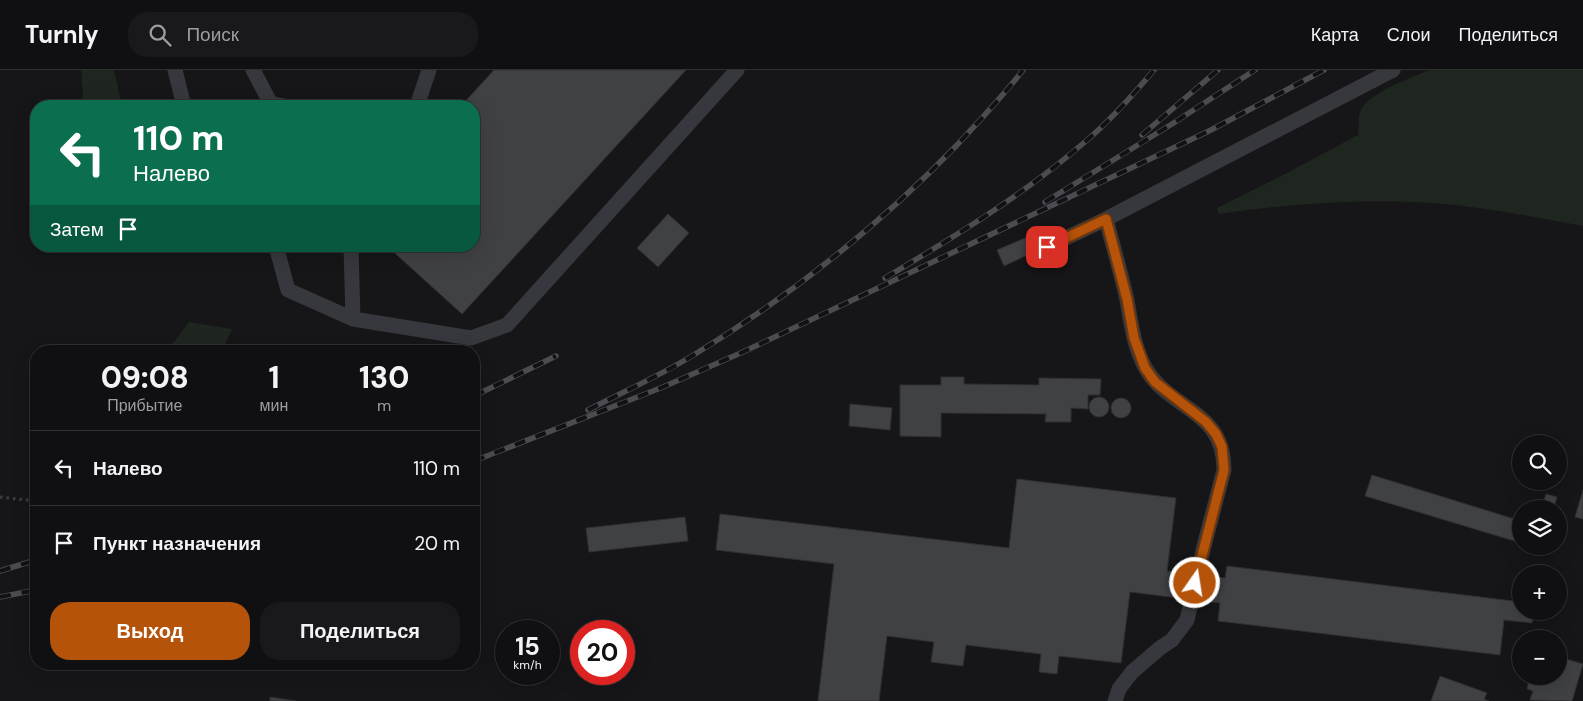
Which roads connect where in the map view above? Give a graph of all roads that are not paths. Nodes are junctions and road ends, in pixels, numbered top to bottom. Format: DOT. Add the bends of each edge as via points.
graph roads {
  1 [pos="175,70"];
  2 [pos="253,70"];
  3 [pos="429,70"];
  4 [pos="737,70"];
  5 [pos="1393,70"];
  6 [pos="182,100"];
  7 [pos="271,100"];
  8 [pos="419,100"];
  9 [pos="1106,219"];
  10 [pos="1047,247"];
  11 [pos="278,252"];
  12 [pos="351,252"];
  13 [pos="353,319"];
  14 [pos="1115,701"];
  1 -- 6 [label="lane"];
  2 -- 7 [label="lane"];
  3 -- 8 [label="lane"];
  4 -- 13 [label="lane" via="507,325 471,338"];
  5 -- 9 [label="lane"];
  9 -- 10 [label="lane"];
  9 -- 14 [label="lane" via="1134,338 1145,368 1155,382 1206,422 1216,434 1224,460 1187,620 1172,640 1132,672 1119,689"];
  11 -- 13 [label="lane" via="288,290"];
  12 -- 13 [label="lane"];
}
